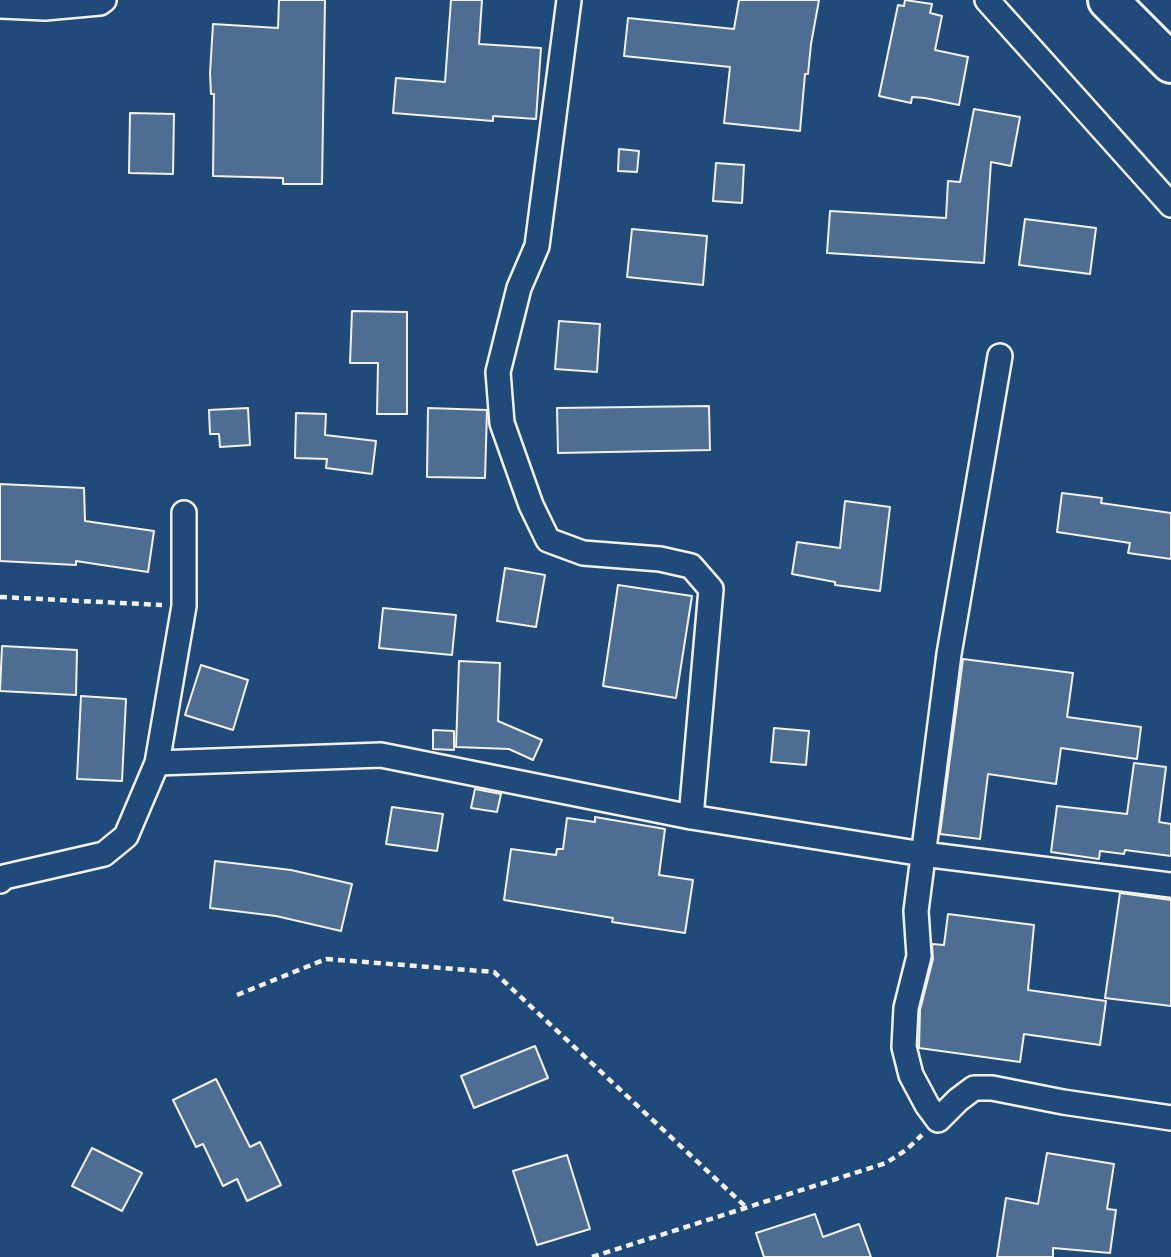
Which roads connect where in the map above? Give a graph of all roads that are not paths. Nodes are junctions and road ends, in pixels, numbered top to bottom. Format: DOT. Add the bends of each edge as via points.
graph roads {
  1 [pos="104,0"];
  2 [pos="569,0"];
  3 [pos="987,0"];
  4 [pos="1108,0"];
  5 [pos="0,6"];
  6 [pos="1171,63"];
  7 [pos="1171,205"];
  8 [pos="1000,356"];
  9 [pos="184,513"];
  10 [pos="158,763"];
  11 [pos="691,817"];
  12 [pos="923,854"];
  13 [pos="0,881"];
  14 [pos="1171,885"];
  15 [pos="1171,1118"];
  1 -- 5 [label="street" via="45,8"];
  2 -- 11 [label="street" via="537,246 520,288 498,372 502,423 548,540 583,553 691,566 711,589"];
  3 -- 7 [label="street"];
  4 -- 6 [label="highway"];
  8 -- 12 [label="street" via="949,654"];
  9 -- 10 [label="street" via="184,606"];
  10 -- 11 [label="street" via="381,755"];
  10 -- 13 [label="street" via="127,836 104,854"];
  11 -- 12 [label="street"];
  12 -- 14 [label="street"];
  12 -- 15 [label="street" via="916,911 919,957 906,1008 904,1047 911,1075 938,1120 974,1088"];
}
